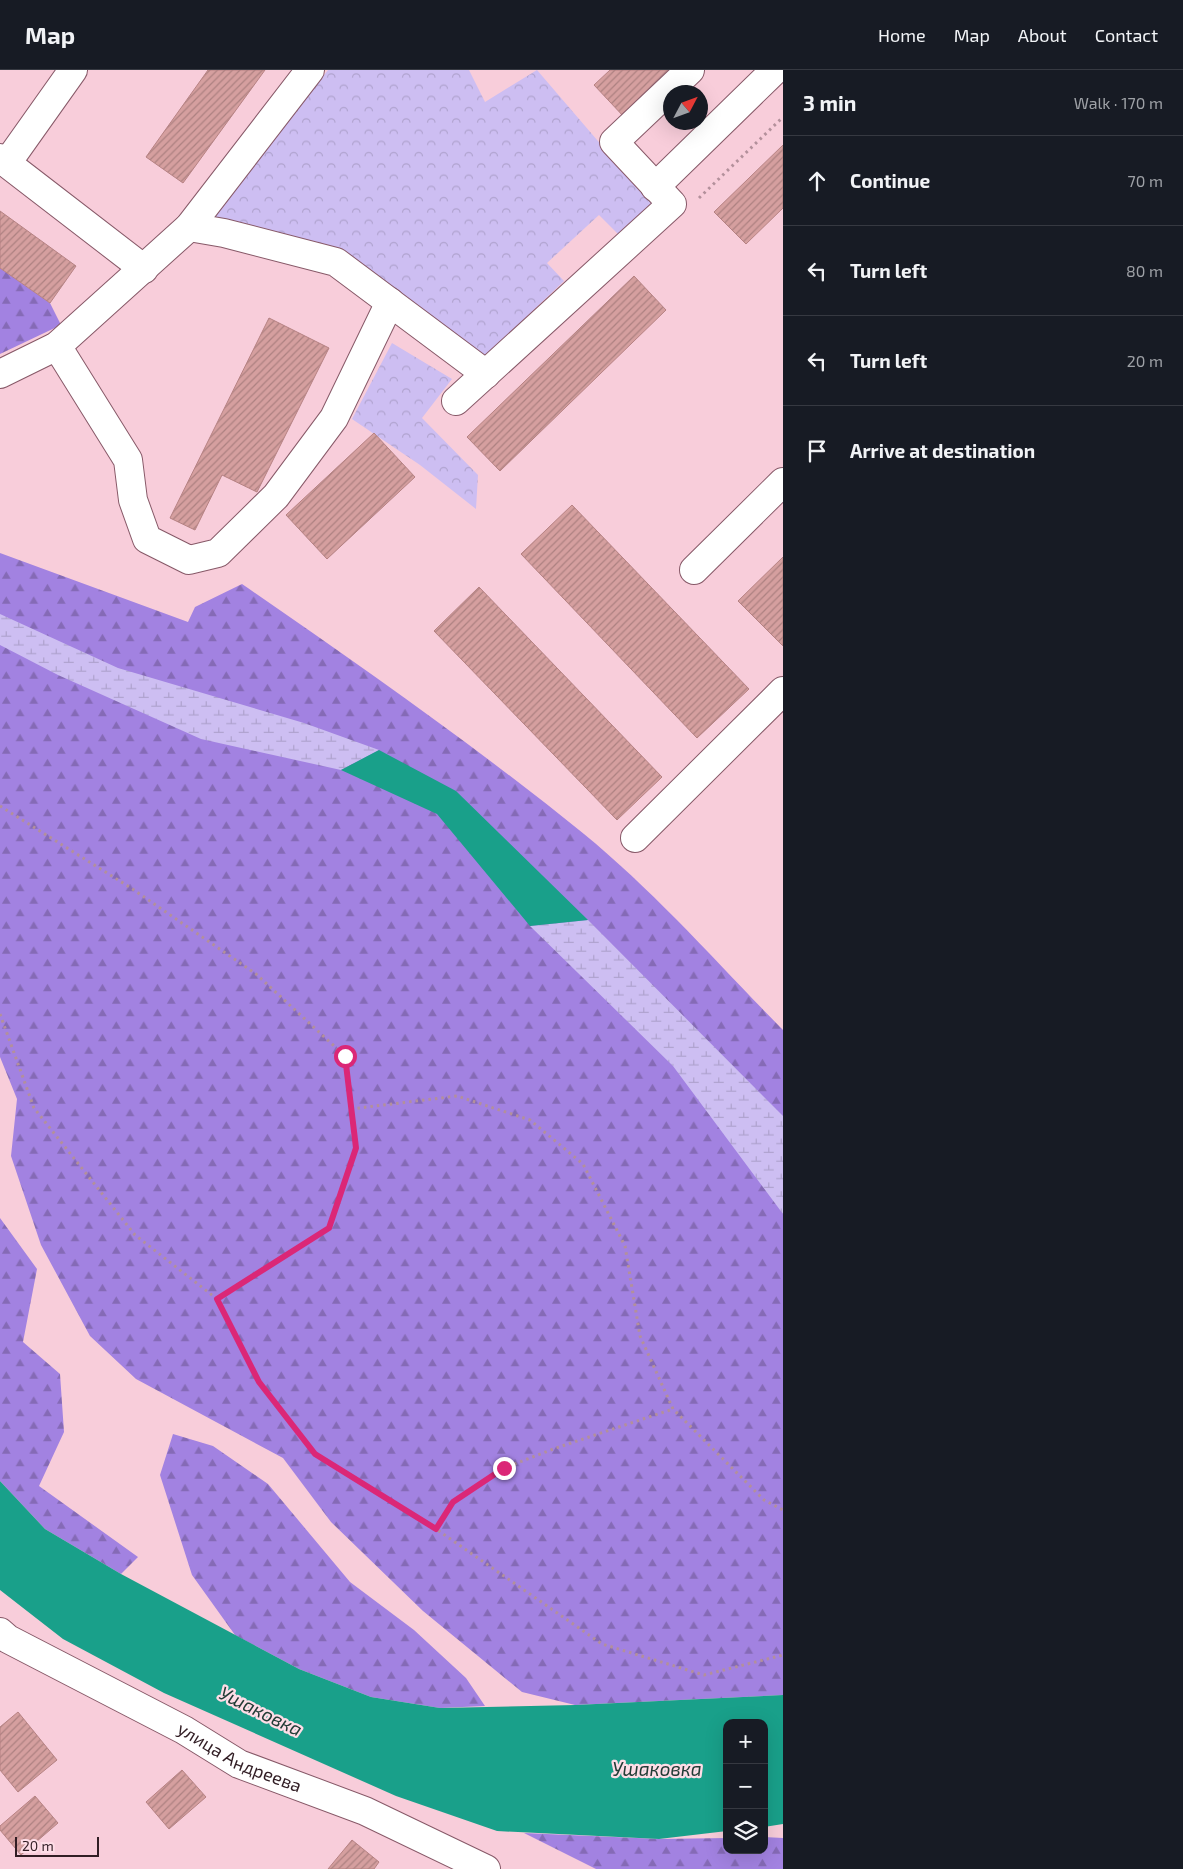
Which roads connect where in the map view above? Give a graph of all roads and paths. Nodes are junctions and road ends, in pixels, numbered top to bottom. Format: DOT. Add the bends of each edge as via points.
graph roads {
  1 [pos="73,70"];
  2 [pos="310,70"];
  3 [pos="690,70"];
  4 [pos="775,70"];
  5 [pos="783,117"];
  6 [pos="3,160"];
  7 [pos="664,196"];
  8 [pos="190,227"];
  9 [pos="144,268"];
  10 [pos="390,302"];
  11 [pos="57,346"];
  12 [pos="0,374"];
  13 [pos="486,374"];
  14 [pos="456,400"];
  15 [pos="783,482"];
  16 [pos="694,570"];
  17 [pos="783,691"];
  18 [pos="0,806"];
  19 [pos="635,838"];
  20 [pos="0,1014"];
  21 [pos="351,1109"];
  22 [pos="217,1299"];
  23 [pos="673,1409"];
  24 [pos="783,1510"];
  25 [pos="436,1529"];
  26 [pos="0,1632"];
  27 [pos="783,1655"];
  28 [pos="486,1869"];
  1 -- 6 [label="street"];
  2 -- 8 [label="street"];
  3 -- 7 [label="street" via="614,142"];
  4 -- 7 [label="street"];
  5 -- 7 [label="path" via="689,206"];
  6 -- 9 [label="street"];
  7 -- 13 [label="street"];
  8 -- 9 [label="street"];
  8 -- 10 [label="street" via="336,262"];
  9 -- 11 [label="street"];
  10 -- 11 [label="street" via="334,418 276,496 218,553 189,560 147,539 132,500 128,460"];
  10 -- 13 [label="street"];
  11 -- 12 [label="street"];
  13 -- 14 [label="street"];
  15 -- 16 [label="street"];
  17 -- 19 [label="street"];
  18 -- 21 [label="path" via="131,888 256,974 345,1056"];
  20 -- 22 [label="path" via="34,1108 135,1235"];
  21 -- 22 [label="path" via="356,1148 329,1228"];
  21 -- 23 [label="path" via="457,1096 530,1120 584,1164 625,1246 640,1336"];
  22 -- 25 [label="path" via="259,1382 315,1454"];
  23 -- 24 [label="path" via="764,1500"];
  23 -- 25 [label="path" via="504,1468 453,1502"];
  25 -- 27 [label="path" via="602,1644 704,1675"];
  26 -- 28 [label="street, улица Андреева" via="184,1730 238,1764 365,1811"];
}
